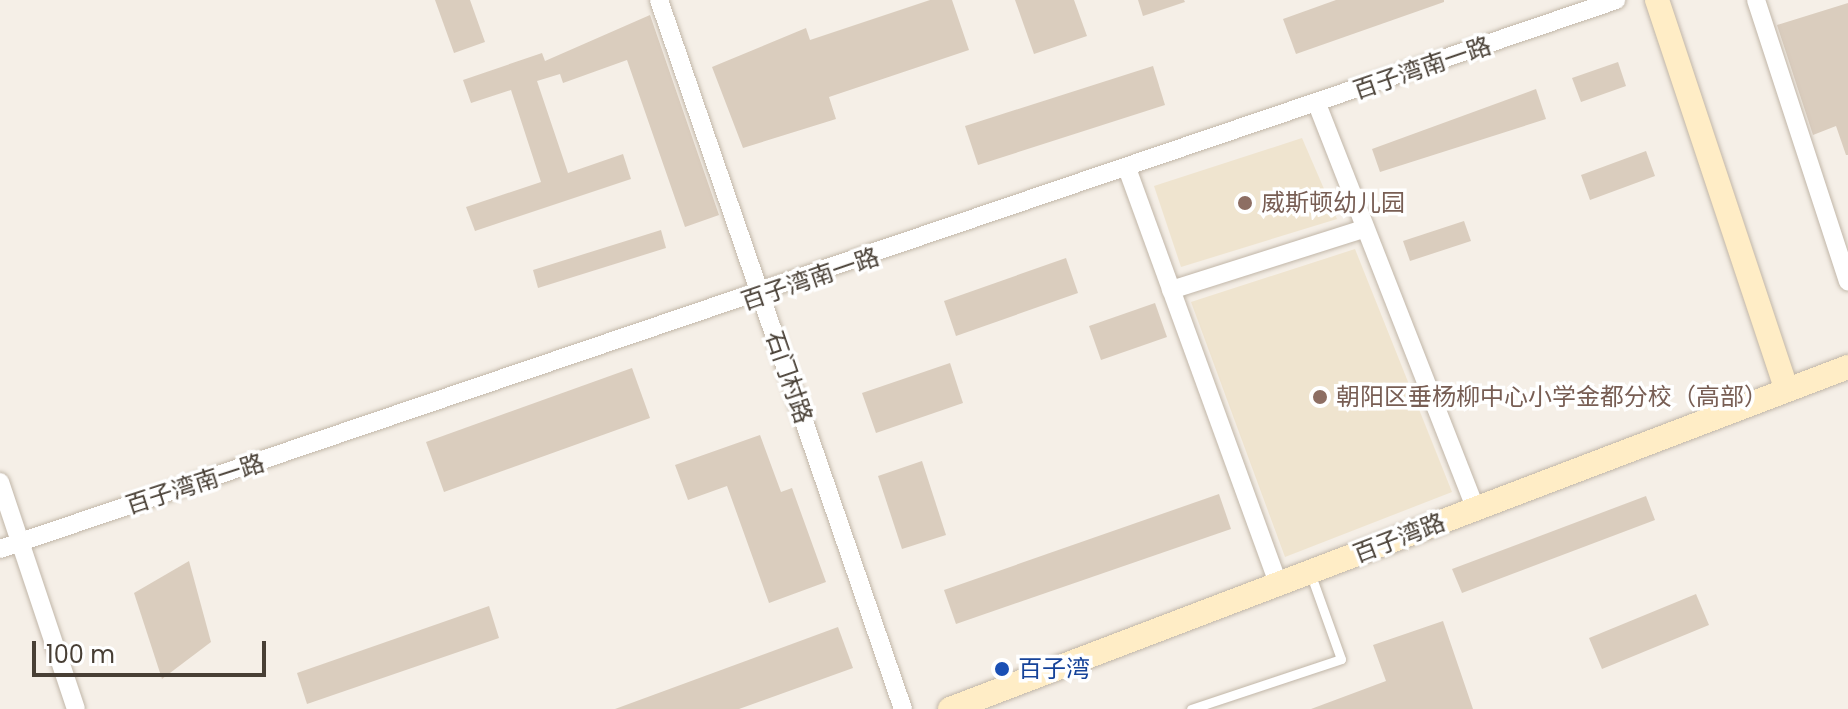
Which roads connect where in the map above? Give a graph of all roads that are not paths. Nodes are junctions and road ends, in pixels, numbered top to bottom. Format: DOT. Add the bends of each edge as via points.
graph roads {
  1 [pos="659,0"];
  2 [pos="1616,0"];
  3 [pos="1657,0"];
  4 [pos="1756,0"];
  5 [pos="1317,104"];
  6 [pos="1128,171"];
  7 [pos="1363,229"];
  8 [pos="1848,281"];
  9 [pos="1171,290"];
  10 [pos="760,296"];
  11 [pos="1848,367"];
  12 [pos="1787,390"];
  13 [pos="0,482"];
  14 [pos="1476,509"];
  15 [pos="20,542"];
  16 [pos="0,549"];
  17 [pos="1310,572"];
  18 [pos="1278,584"];
  19 [pos="76,709"];
  20 [pos="903,709"];
  21 [pos="950,709"];
  22 [pos="1191,709"];
  1 -- 10 [label="street, 石门村路"];
  2 -- 5 [label="street, 百子湾南一路"];
  3 -- 12 [label="street"];
  4 -- 8 [label="street"];
  5 -- 6 [label="street, 百子湾南一路"];
  5 -- 7 [label="street"];
  6 -- 9 [label="street"];
  6 -- 10 [label="street, 百子湾南一路"];
  7 -- 9 [label="street"];
  7 -- 14 [label="street"];
  9 -- 18 [label="street"];
  10 -- 15 [label="street, 百子湾南一路"];
  10 -- 20 [label="street, 石门村路"];
  11 -- 12 [label="street, 百子湾路"];
  12 -- 14 [label="street, 百子湾路"];
  13 -- 15 [label="street"];
  14 -- 17 [label="street, 百子湾路"];
  15 -- 16 [label="street, 百子湾南一路"];
  15 -- 19 [label="street"];
  17 -- 18 [label="street, 百子湾路"];
  17 -- 22 [label="lane" via="1341,659"];
  18 -- 21 [label="street, 百子湾路"];
}
